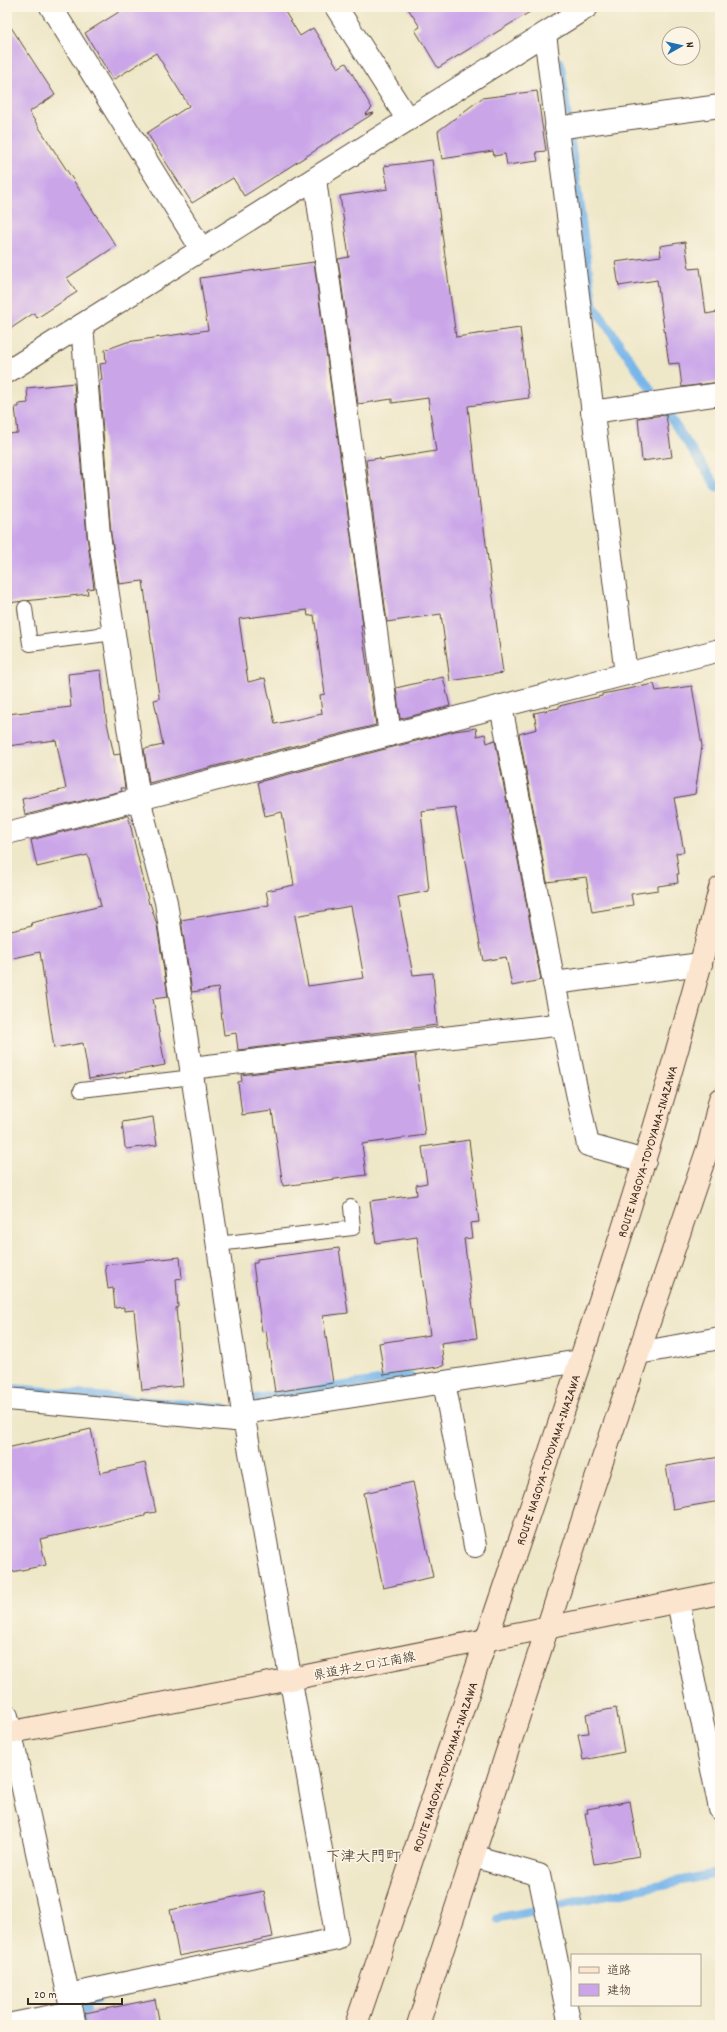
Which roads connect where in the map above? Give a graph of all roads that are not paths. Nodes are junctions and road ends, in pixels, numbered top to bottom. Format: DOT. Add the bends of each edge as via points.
graph roads {
  1 [pos="51,7"];
  2 [pos="336,7"];
  3 [pos="588,7"];
  4 [pos="545,34"];
  5 [pos="720,106"];
  6 [pos="408,120"];
  7 [pos="556,128"];
  8 [pos="315,179"];
  9 [pos="202,250"];
  10 [pos="82,325"];
  11 [pos="7,372"];
  12 [pos="720,394"];
  13 [pos="592,412"];
  14 [pos="25,608"];
  15 [pos="114,633"];
  16 [pos="720,650"];
  17 [pos="626,674"];
  18 [pos="501,706"];
  19 [pos="390,735"];
  20 [pos="139,799"];
  21 [pos="7,833"];
  22 [pos="720,888"];
  23 [pos="701,964"];
  24 [pos="554,983"];
  25 [pos="563,1024"];
  26 [pos="192,1073"];
  27 [pos="81,1090"];
  28 [pos="720,1102"];
  29 [pos="645,1160"];
  30 [pos="351,1207"];
  31 [pos="218,1244"];
  32 [pos="720,1338"];
  33 [pos="639,1354"];
  34 [pos="580,1361"];
  35 [pos="444,1382"];
  36 [pos="7,1399"];
  37 [pos="244,1417"];
  38 [pos="475,1546"];
  39 [pos="720,1593"];
  40 [pos="678,1602"];
  41 [pos="547,1628"];
  42 [pos="487,1640"];
  43 [pos="291,1679"];
  44 [pos="8,1727"];
  45 [pos="720,1809"];
  46 [pos="473,1856"];
  47 [pos="72,2010"];
  48 [pos="7,2025"];
  49 [pos="356,2025"];
  50 [pos="418,2025"];
  51 [pos="570,2025"];
  1 -- 9 [label="street"];
  2 -- 6 [label="street"];
  3 -- 4 [label="street"];
  4 -- 6 [label="street"];
  4 -- 7 [label="street"];
  5 -- 7 [label="street"];
  6 -- 8 [label="street"];
  7 -- 13 [label="street"];
  8 -- 9 [label="street"];
  8 -- 19 [label="street"];
  9 -- 10 [label="street"];
  10 -- 11 [label="street"];
  10 -- 15 [label="street" via="99,535"];
  12 -- 13 [label="street"];
  13 -- 17 [label="street"];
  14 -- 15 [label="lane" via="30,644"];
  15 -- 20 [label="street"];
  16 -- 17 [label="street"];
  17 -- 18 [label="street"];
  18 -- 19 [label="street"];
  18 -- 24 [label="street"];
  19 -- 20 [label="street"];
  20 -- 21 [label="street"];
  20 -- 26 [label="street" via="166,902"];
  22 -- 23 [label="main road, ROUTE NAGOYA-TOYOYAMA-INAZAWA"];
  23 -- 24 [label="street"];
  23 -- 29 [label="main road, ROUTE NAGOYA-TOYOYAMA-INAZAWA"];
  24 -- 25 [label="street"];
  25 -- 26 [label="street"];
  25 -- 29 [label="street" via="588,1145"];
  26 -- 27 [label="lane"];
  26 -- 31 [label="street"];
  28 -- 33 [label="main road" via="709,1145"];
  29 -- 34 [label="main road, ROUTE NAGOYA-TOYOYAMA-INAZAWA"];
  30 -- 31 [label="lane" via="353,1228"];
  31 -- 37 [label="street"];
  32 -- 33 [label="street"];
  33 -- 41 [label="main road"];
  34 -- 35 [label="street"];
  34 -- 42 [label="main road, ROUTE NAGOYA-TOYOYAMA-INAZAWA"];
  35 -- 37 [label="street"];
  35 -- 38 [label="street"];
  36 -- 37 [label="street"];
  37 -- 43 [label="street"];
  39 -- 40 [label="main road, 県道井之口江南線"];
  40 -- 41 [label="main road, 県道井之口江南線"];
  40 -- 45 [label="street"];
  41 -- 42 [label="main road, 県道井之口江南線"];
  41 -- 46 [label="main road"];
  42 -- 43 [label="main road, 県道井之口江南線"];
  42 -- 49 [label="main road, ROUTE NAGOYA-TOYOYAMA-INAZAWA"];
  43 -- 44 [label="main road, 県道井之口江南線"];
  43 -- 47 [label="street" via="338,1939"];
  44 -- 47 [label="street"];
  46 -- 50 [label="main road"];
  46 -- 51 [label="street" via="540,1875"];
  47 -- 48 [label="street"];
}
